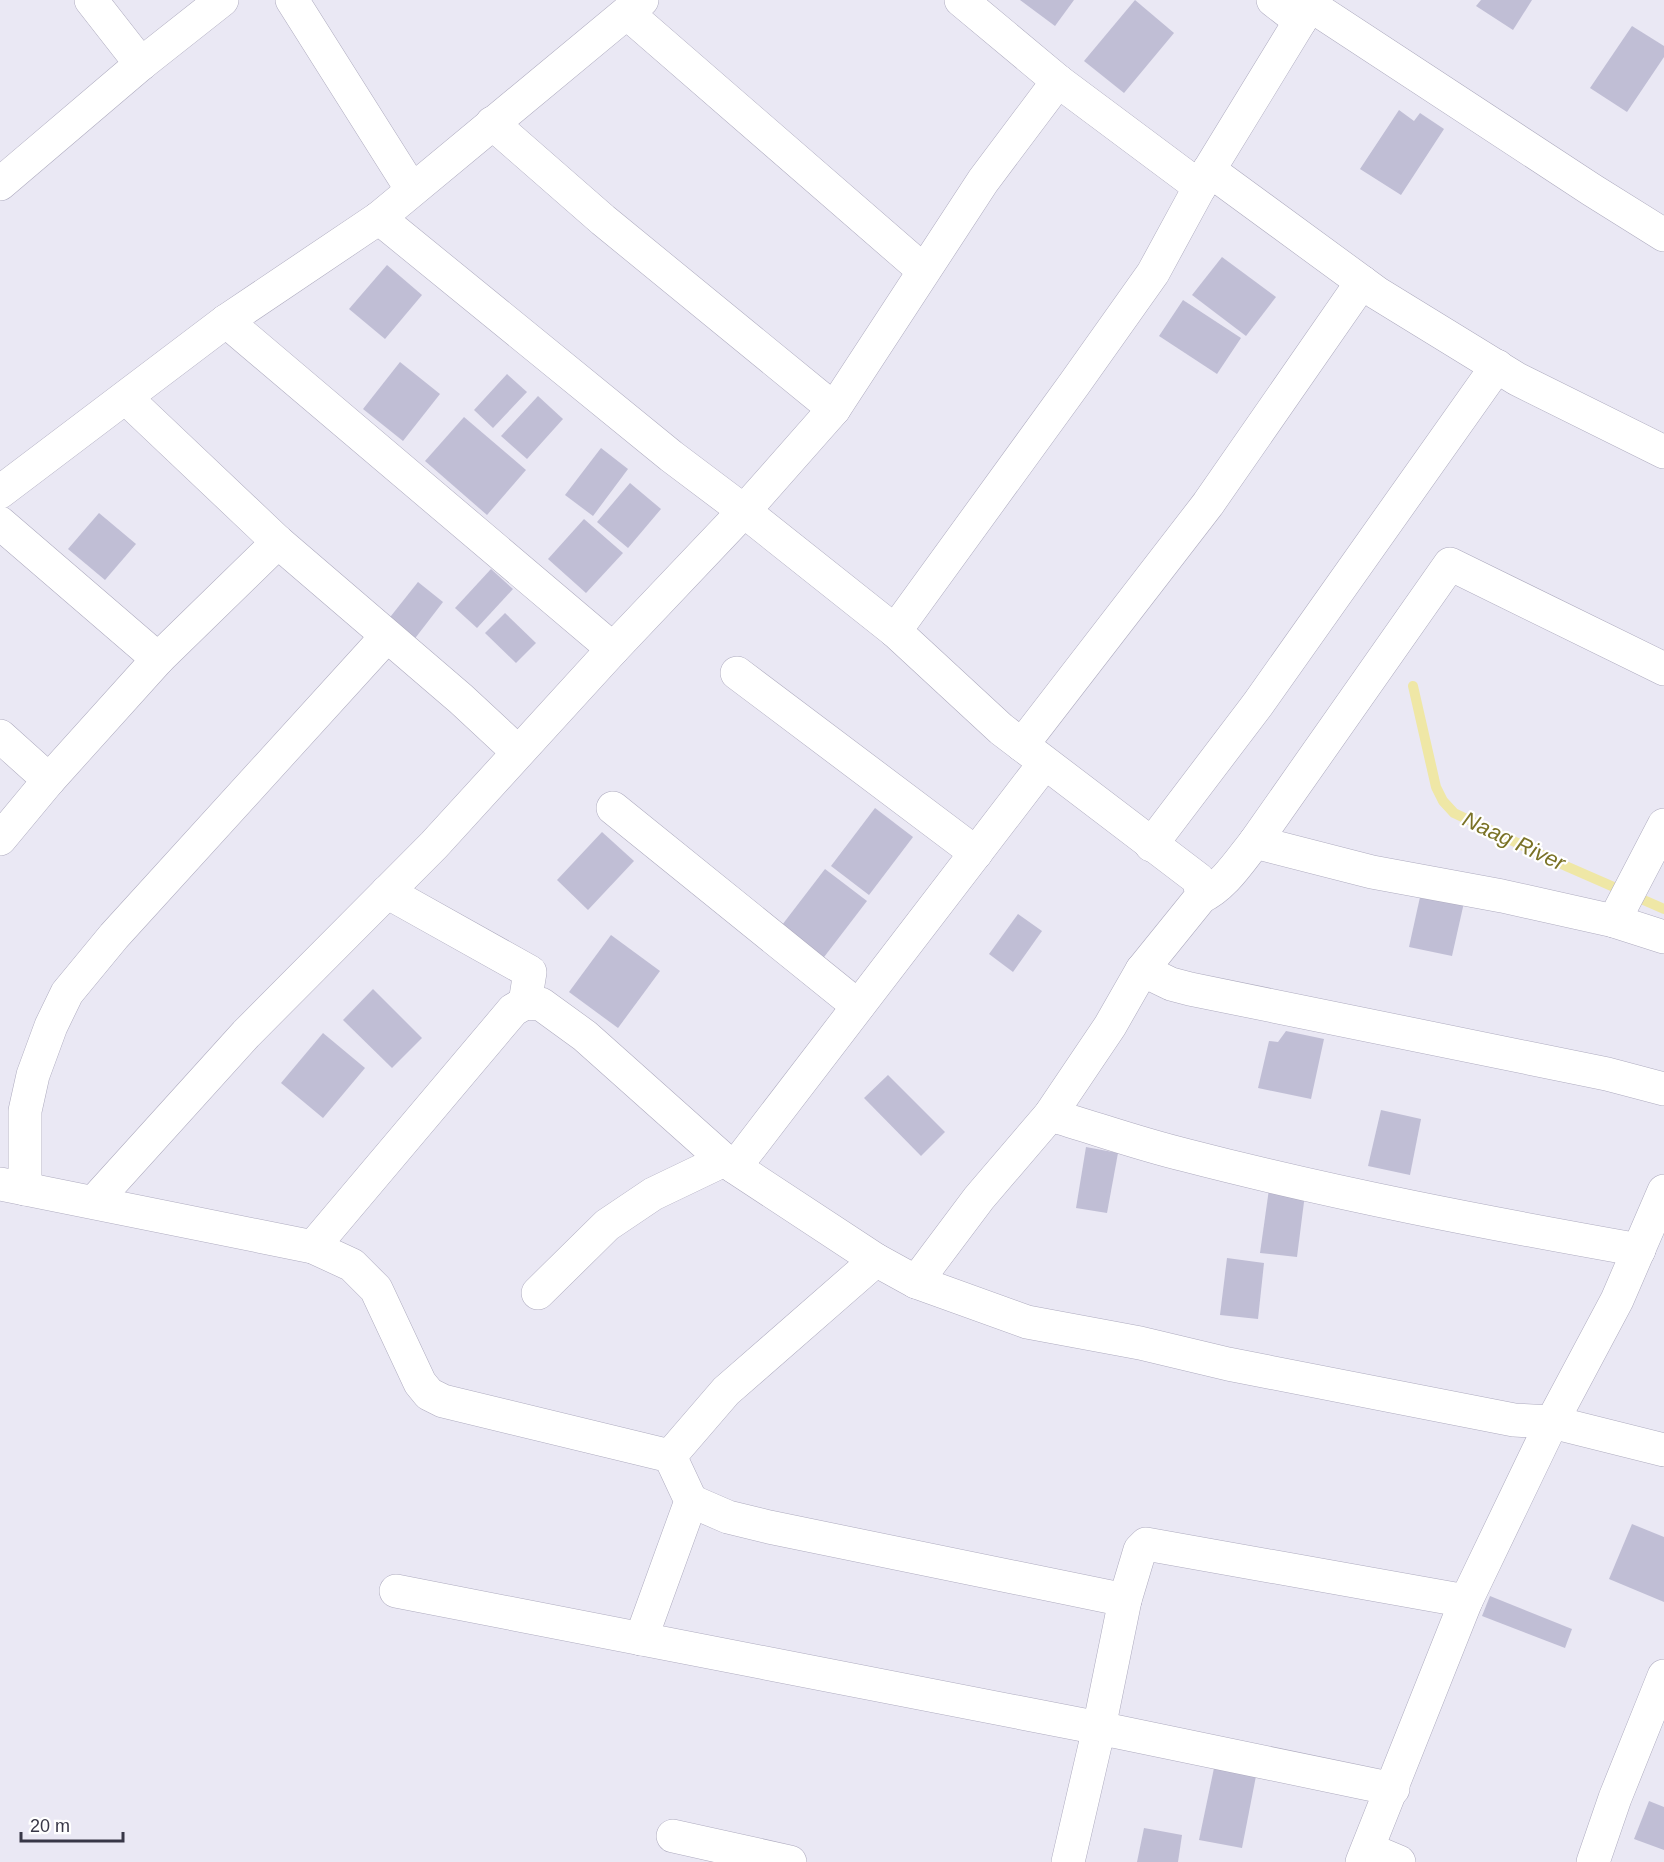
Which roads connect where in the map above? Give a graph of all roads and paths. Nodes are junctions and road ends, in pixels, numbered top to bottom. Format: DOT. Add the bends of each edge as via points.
graph roads {
  1 [pos="91,0"];
  2 [pos="222,0"];
  3 [pos="292,0"];
  4 [pos="961,0"];
  5 [pos="1273,0"];
  6 [pos="635,6"];
  7 [pos="1308,8"];
  8 [pos="141,64"];
  9 [pos="1058,81"];
  10 [pos="492,123"];
  11 [pos="4,172"];
  12 [pos="1204,179"];
  13 [pos="412,190"];
  14 [pos="379,218"];
  15 [pos="1664,235"];
  16 [pos="924,270"];
  17 [pos="1362,282"];
  18 [pos="226,321"];
  19 [pos="1497,366"];
  20 [pos="126,398"];
  21 [pos="834,409"];
  22 [pos="1664,452"];
  23 [pos="0,492"];
  24 [pos="744,511"];
  25 [pos="0,523"];
  26 [pos="278,542"];
  27 [pos="895,631"];
  28 [pos="387,636"];
  29 [pos="613,648"];
  30 [pos="158,659"];
  31 [pos="1664,669"];
  32 [pos="737,673"];
  33 [pos="0,736"];
  34 [pos="518,752"];
  35 [pos="1033,754"];
  36 [pos="49,780"];
  37 [pos="613,808"];
  38 [pos="1664,825"];
  39 [pos="0,839"];
  40 [pos="1255,842"];
  41 [pos="1151,845"];
  42 [pos="976,853"];
  43 [pos="387,892"];
  44 [pos="1201,897"];
  45 [pos="1619,913"];
  46 [pos="1664,938"];
  47 [pos="1142,970"];
  48 [pos="525,1003"];
  49 [pos="858,1006"];
  50 [pos="1664,1089"];
  51 [pos="1050,1115"];
  52 [pos="730,1163"];
  53 [pos="12,1186"];
  54 [pos="1664,1191"];
  55 [pos="94,1202"];
  56 [pos="313,1247"];
  57 [pos="1639,1250"];
  58 [pos="876,1260"];
  59 [pos="916,1282"];
  60 [pos="537,1293"];
  61 [pos="1552,1422"];
  62 [pos="1664,1450"];
  63 [pos="670,1456"];
  64 [pos="691,1501"];
  65 [pos="396,1591"];
  66 [pos="1125,1600"];
  67 [pos="1466,1601"];
  68 [pos="641,1639"];
  69 [pos="1664,1676"];
  70 [pos="1099,1728"];
  71 [pos="1393,1789"];
  72 [pos="673,1836"];
  73 [pos="1365,1856"];
  74 [pos="790,1862"];
  75 [pos="1068,1862"];
  76 [pos="1399,1862"];
  77 [pos="1593,1862"];
  1 -- 8 [label="street"];
  2 -- 8 [label="street"];
  3 -- 13 [label="street"];
  4 -- 9 [label="street"];
  5 -- 7 [label="street"];
  6 -- 10 [label="street"];
  6 -- 16 [label="street"];
  7 -- 12 [label="street"];
  7 -- 15 [label="street"];
  8 -- 11 [label="street"];
  9 -- 12 [label="street"];
  9 -- 16 [label="street" via="983,181"];
  10 -- 13 [label="street"];
  10 -- 21 [label="street"];
  12 -- 17 [label="street"];
  12 -- 27 [label="street" via="1153,273"];
  13 -- 14 [label="street"];
  14 -- 18 [label="street"];
  14 -- 24 [label="street"];
  16 -- 21 [label="street"];
  17 -- 19 [label="street"];
  17 -- 35 [label="street"];
  18 -- 20 [label="street"];
  18 -- 29 [label="street"];
  19 -- 22 [label="street" via="1517,380"];
  19 -- 41 [label="street" via="1258,704"];
  20 -- 23 [label="street"];
  20 -- 26 [label="street"];
  21 -- 24 [label="street"];
  24 -- 27 [label="street"];
  24 -- 29 [label="street"];
  25 -- 30 [label="street"];
  26 -- 28 [label="street"];
  26 -- 30 [label="street"];
  27 -- 35 [label="street"];
  28 -- 34 [label="street"];
  28 -- 53 [label="street" via="114,936 67,993 33,1075"];
  29 -- 34 [label="street"];
  30 -- 36 [label="street"];
  31 -- 40 [label="street" via="1450,564"];
  32 -- 42 [label="street"];
  33 -- 36 [label="street"];
  34 -- 43 [label="street"];
  35 -- 41 [label="street"];
  35 -- 42 [label="street"];
  36 -- 39 [label="street"];
  37 -- 49 [label="street"];
  38 -- 45 [label="street"];
  40 -- 44 [label="street" via="1222,883"];
  40 -- 45 [label="street" via="1372,872"];
  41 -- 44 [label="street" via="1198,879"];
  42 -- 49 [label="street"];
  43 -- 48 [label="street" via="530,972"];
  43 -- 55 [label="street" via="246,1034"];
  44 -- 47 [label="street"];
  45 -- 46 [label="street"];
  47 -- 50 [label="street" via="1190,989"];
  47 -- 51 [label="street"];
  48 -- 52 [label="street" via="541,1004 585,1036"];
  48 -- 56 [label="street" via="513,1010"];
  49 -- 52 [label="street"];
  51 -- 57 [label="street" via="1183,1155 1315,1187"];
  51 -- 59 [label="street" via="979,1198"];
  52 -- 58 [label="street"];
  52 -- 60 [label="street" via="652,1194 608,1225"];
  53 -- 55 [label="street"];
  54 -- 57 [label="street"];
  55 -- 56 [label="street"];
  56 -- 63 [label="street" via="352,1265 376,1289 420,1383 429,1394 443,1401"];
  57 -- 61 [label="street"];
  58 -- 59 [label="street"];
  58 -- 63 [label="street" via="726,1391"];
  59 -- 61 [label="street" via="1027,1322 1514,1420"];
  61 -- 62 [label="street"];
  61 -- 67 [label="street"];
  63 -- 64 [label="street"];
  64 -- 66 [label="street" via="728,1517 769,1527"];
  64 -- 68 [label="street"];
  65 -- 68 [label="street"];
  66 -- 67 [label="street" via="1140,1550 1146,1544"];
  66 -- 70 [label="street"];
  67 -- 71 [label="street"];
  68 -- 70 [label="street"];
  69 -- 77 [label="street"];
  70 -- 71 [label="street"];
  70 -- 75 [label="street"];
  71 -- 73 [label="street"];
  72 -- 74 [label="street"];
  73 -- 76 [label="street"];
}
